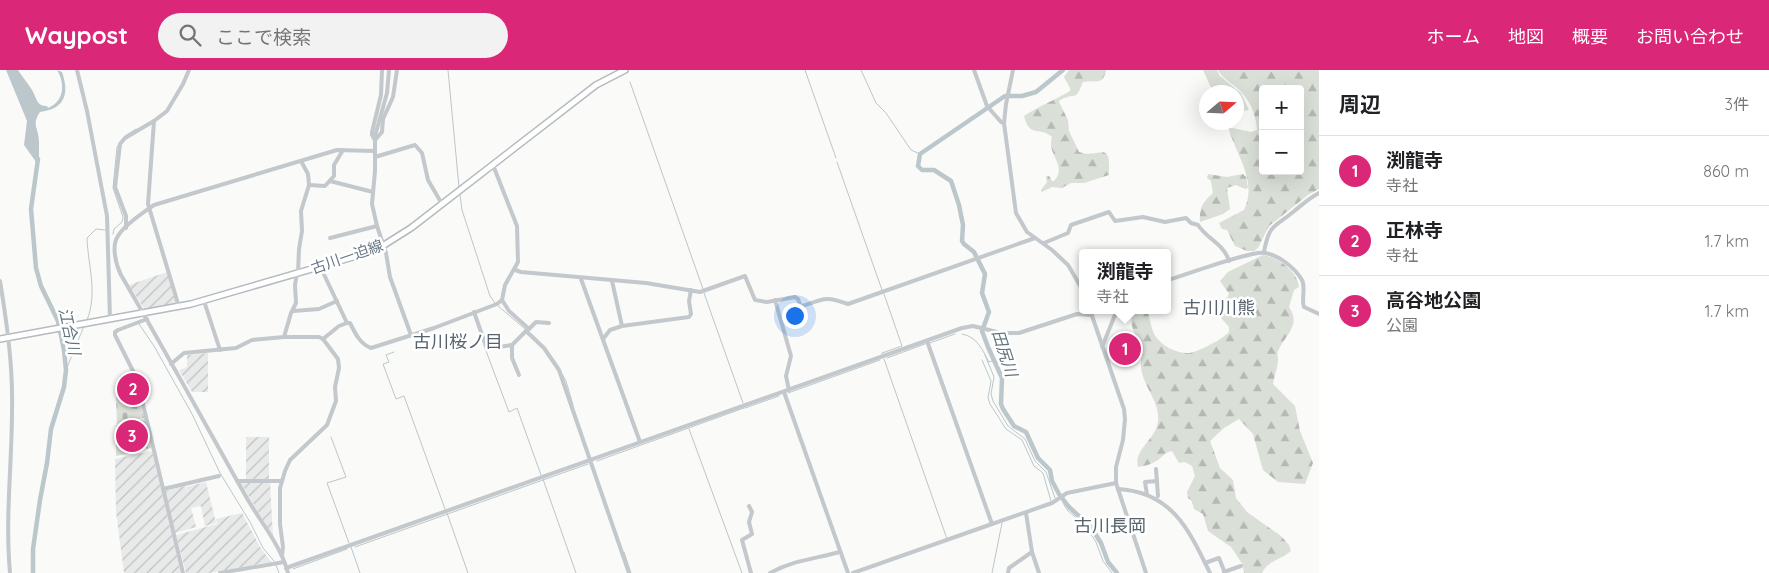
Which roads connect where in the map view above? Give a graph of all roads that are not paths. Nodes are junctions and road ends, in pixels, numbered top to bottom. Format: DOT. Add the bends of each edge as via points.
graph roads {
  1 [pos="77,70"];
  2 [pos="189,70"];
  3 [pos="382,70"];
  4 [pos="389,70"];
  5 [pos="398,70"];
  6 [pos="625,70"];
  7 [pos="974,70"];
  8 [pos="1013,70"];
  9 [pos="154,121"];
  10 [pos="1004,124"];
  11 [pos="376,140"];
  12 [pos="343,150"];
  13 [pos="375,151"];
  14 [pos="375,157"];
  15 [pos="301,161"];
  16 [pos="493,165"];
  17 [pos="330,181"];
  18 [pos="310,185"];
  19 [pos="373,192"];
  20 [pos="1319,193"];
  21 [pos="442,204"];
  22 [pos="149,209"];
  23 [pos="377,226"];
  24 [pos="126,228"];
  25 [pos="330,238"];
  26 [pos="1035,238"];
  27 [pos="1044,243"];
  28 [pos="384,245"];
  29 [pos="1264,252"];
  30 [pos="1229,261"];
  31 [pos="320,266"];
  32 [pos="514,270"];
  33 [pos="298,273"];
  34 [pos="582,279"];
  35 [pos="1171,279"];
  36 [pos="0,281"];
  37 [pos="612,281"];
  38 [pos="1079,284"];
  39 [pos="691,290"];
  40 [pos="502,300"];
  41 [pos="775,300"];
  42 [pos="204,301"];
  43 [pos="337,301"];
  44 [pos="179,307"];
  45 [pos="293,311"];
  46 [pos="474,312"];
  47 [pos="1079,314"];
  48 [pos="1092,314"];
  49 [pos="1115,314"];
  50 [pos="1319,314"];
  51 [pos="140,317"];
  52 [pos="109,319"];
  53 [pos="347,322"];
  54 [pos="549,323"];
  55 [pos="622,326"];
  56 [pos="527,330"];
  57 [pos="411,335"];
  58 [pos="284,337"];
  59 [pos="9,338"];
  60 [pos="0,339"];
  61 [pos="323,339"];
  62 [pos="603,339"];
  63 [pos="927,341"];
  64 [pos="512,345"];
  65 [pos="1102,347"];
  66 [pos="220,350"];
  67 [pos="171,364"];
  68 [pos="519,375"];
  69 [pos="789,390"];
  70 [pos="784,392"];
  71 [pos="640,442"];
  72 [pos="590,460"];
  73 [pos="1156,469"];
  74 [pos="219,476"];
  75 [pos="237,481"];
  76 [pos="282,481"];
  77 [pos="1157,481"];
  78 [pos="1116,482"];
  79 [pos="163,489"];
  80 [pos="1118,489"];
  81 [pos="1147,496"];
  82 [pos="1158,496"];
  83 [pos="749,506"];
  84 [pos="1026,513"];
  85 [pos="992,524"];
  86 [pos="840,552"];
  87 [pos="1032,552"];
  88 [pos="281,555"];
  89 [pos="281,562"];
  90 [pos="1205,563"];
  91 [pos="1240,566"];
  92 [pos="286,568"];
  93 [pos="1233,571"];
  94 [pos="10,573"];
  95 [pos="183,573"];
  96 [pos="220,573"];
  97 [pos="288,573"];
  98 [pos="629,573"];
  99 [pos="751,573"];
  100 [pos="770,573"];
  101 [pos="848,573"];
  102 [pos="853,573"];
  103 [pos="1008,573"];
  104 [pos="1039,573"];
  105 [pos="1146,573"];
  106 [pos="1210,573"];
  107 [pos="1224,573"];
  1 -- 52 [label="street" via="106,216"];
  2 -- 9 [label="street" via="172,105"];
  3 -- 11 [label="street" via="381,96 372,132"];
  4 -- 11 [label="street"];
  5 -- 11 [label="street" via="393,98 383,119 382,132"];
  6 -- 16 [label="main road, 古川一迫線" via="596,85"];
  7 -- 10 [label="street" via="988,107"];
  8 -- 10 [label="street"];
  9 -- 22 [label="street"];
  9 -- 24 [label="street" via="125,138 119,148 115,187 126,216"];
  10 -- 26 [label="street" via="1016,214 1022,226"];
  11 -- 13 [label="street"];
  12 -- 13 [label="street"];
  12 -- 15 [label="street"];
  12 -- 17 [label="street" via="334,163 335,173"];
  13 -- 14 [label="street"];
  14 -- 19 [label="street"];
  14 -- 21 [label="street" via="415,145 422,153 428,180"];
  15 -- 18 [label="street"];
  15 -- 22 [label="street"];
  16 -- 21 [label="main road, 古川一迫線"];
  16 -- 32 [label="street" via="517,226 518,262"];
  17 -- 18 [label="street" via="325,186"];
  17 -- 19 [label="street"];
  18 -- 33 [label="street" via="301,212"];
  19 -- 23 [label="street"];
  20 -- 29 [label="street" via="1272,228"];
  21 -- 28 [label="main road, 古川一迫線"];
  22 -- 24 [label="street"];
  22 -- 44 [label="street"];
  23 -- 25 [label="street"];
  23 -- 28 [label="street"];
  24 -- 51 [label="street" via="117,238 116,259"];
  26 -- 27 [label="street"];
  26 -- 41 [label="street" via="851,303 826,298 803,306 795,297"];
  27 -- 30 [label="street" via="1068,233 1071,225 1109,212 1115,222 1143,217 1165,222 1186,218 1226,252"];
  27 -- 38 [label="street" via="1068,265"];
  28 -- 31 [label="main road, 古川一迫線"];
  28 -- 57 [label="street" via="390,276"];
  29 -- 30 [label="street"];
  29 -- 50 [label="street" via="1293,270 1302,282 1304,307"];
  30 -- 35 [label="street"];
  31 -- 33 [label="main road, 古川一迫線"];
  31 -- 43 [label="street"];
  32 -- 34 [label="street"];
  32 -- 40 [label="street" via="505,285"];
  33 -- 42 [label="main road, 古川一迫線"];
  33 -- 45 [label="street"];
  34 -- 37 [label="street"];
  34 -- 62 [label="street"];
  36 -- 59 [label="street"];
  37 -- 39 [label="street"];
  37 -- 55 [label="street"];
  39 -- 41 [label="street" via="703,291 745,276 755,300"];
  39 -- 55 [label="street" via="689,316"];
  40 -- 46 [label="street"];
  40 -- 56 [label="street"];
  41 -- 69 [label="street" via="791,356 786,376"];
  42 -- 44 [label="main road, 古川一迫線"];
  42 -- 66 [label="street"];
  43 -- 45 [label="street" via="319,308"];
  43 -- 53 [label="street"];
  44 -- 51 [label="main road, 古川一迫線"];
  45 -- 58 [label="street"];
  46 -- 57 [label="street"];
  46 -- 64 [label="street" via="487,349"];
  47 -- 63 [label="street" via="1018,333 967,326"];
  48 -- 65 [label="street"];
  49 -- 65 [label="street"];
  51 -- 52 [label="main road, 古川一迫線"];
  51 -- 67 [label="street"];
  51 -- 79 [label="street" via="136,324 118,330 115,335 137,378"];
  52 -- 59 [label="main road, 古川一迫線"];
  53 -- 57 [label="street" via="358,339 371,348"];
  53 -- 61 [label="street"];
  54 -- 56 [label="street" via="536,322"];
  55 -- 62 [label="street" via="610,330"];
  56 -- 64 [label="street"];
  56 -- 72 [label="street" via="558,370"];
  58 -- 61 [label="street" via="318,336"];
  58 -- 66 [label="street" via="249,341"];
  59 -- 60 [label="main road"];
  59 -- 94 [label="street" via="12,375 8,514"];
  61 -- 76 [label="street" via="339,364 335,404 323,430 290,460"];
  62 -- 71 [label="street"];
  63 -- 69 [label="street"];
  63 -- 85 [label="street"];
  64 -- 68 [label="street" via="512,358"];
  65 -- 78 [label="street" via="1124,409"];
  66 -- 67 [label="street" via="184,353"];
  67 -- 75 [label="street"];
  69 -- 70 [label="street"];
  70 -- 71 [label="street"];
  70 -- 86 [label="street"];
  71 -- 72 [label="street"];
  72 -- 92 [label="street"];
  72 -- 98 [label="street"];
  73 -- 77 [label="street"];
  74 -- 79 [label="street"];
  75 -- 76 [label="street"];
  75 -- 88 [label="street"];
  76 -- 88 [label="street" via="279,498"];
  77 -- 81 [label="street" via="1145,482"];
  77 -- 82 [label="street"];
  78 -- 80 [label="street"];
  78 -- 84 [label="street" via="1079,489"];
  79 -- 95 [label="street"];
  80 -- 81 [label="street"];
  80 -- 105 [label="street"];
  81 -- 90 [label="street" via="1178,517"];
  83 -- 99 [label="street" via="752,512 748,522 752,534 742,540"];
  84 -- 85 [label="street"];
  84 -- 87 [label="street"];
  85 -- 102 [label="street"];
  86 -- 100 [label="street" via="801,560"];
  86 -- 101 [label="street"];
  87 -- 103 [label="street" via="1009,568"];
  87 -- 104 [label="street"];
  88 -- 89 [label="street"];
  89 -- 92 [label="street"];
  89 -- 96 [label="street"];
  90 -- 106 [label="street"];
  90 -- 107 [label="street" via="1219,558"];
  91 -- 93 [label="street"];
  92 -- 97 [label="street"];
  93 -- 107 [label="street"];
}
